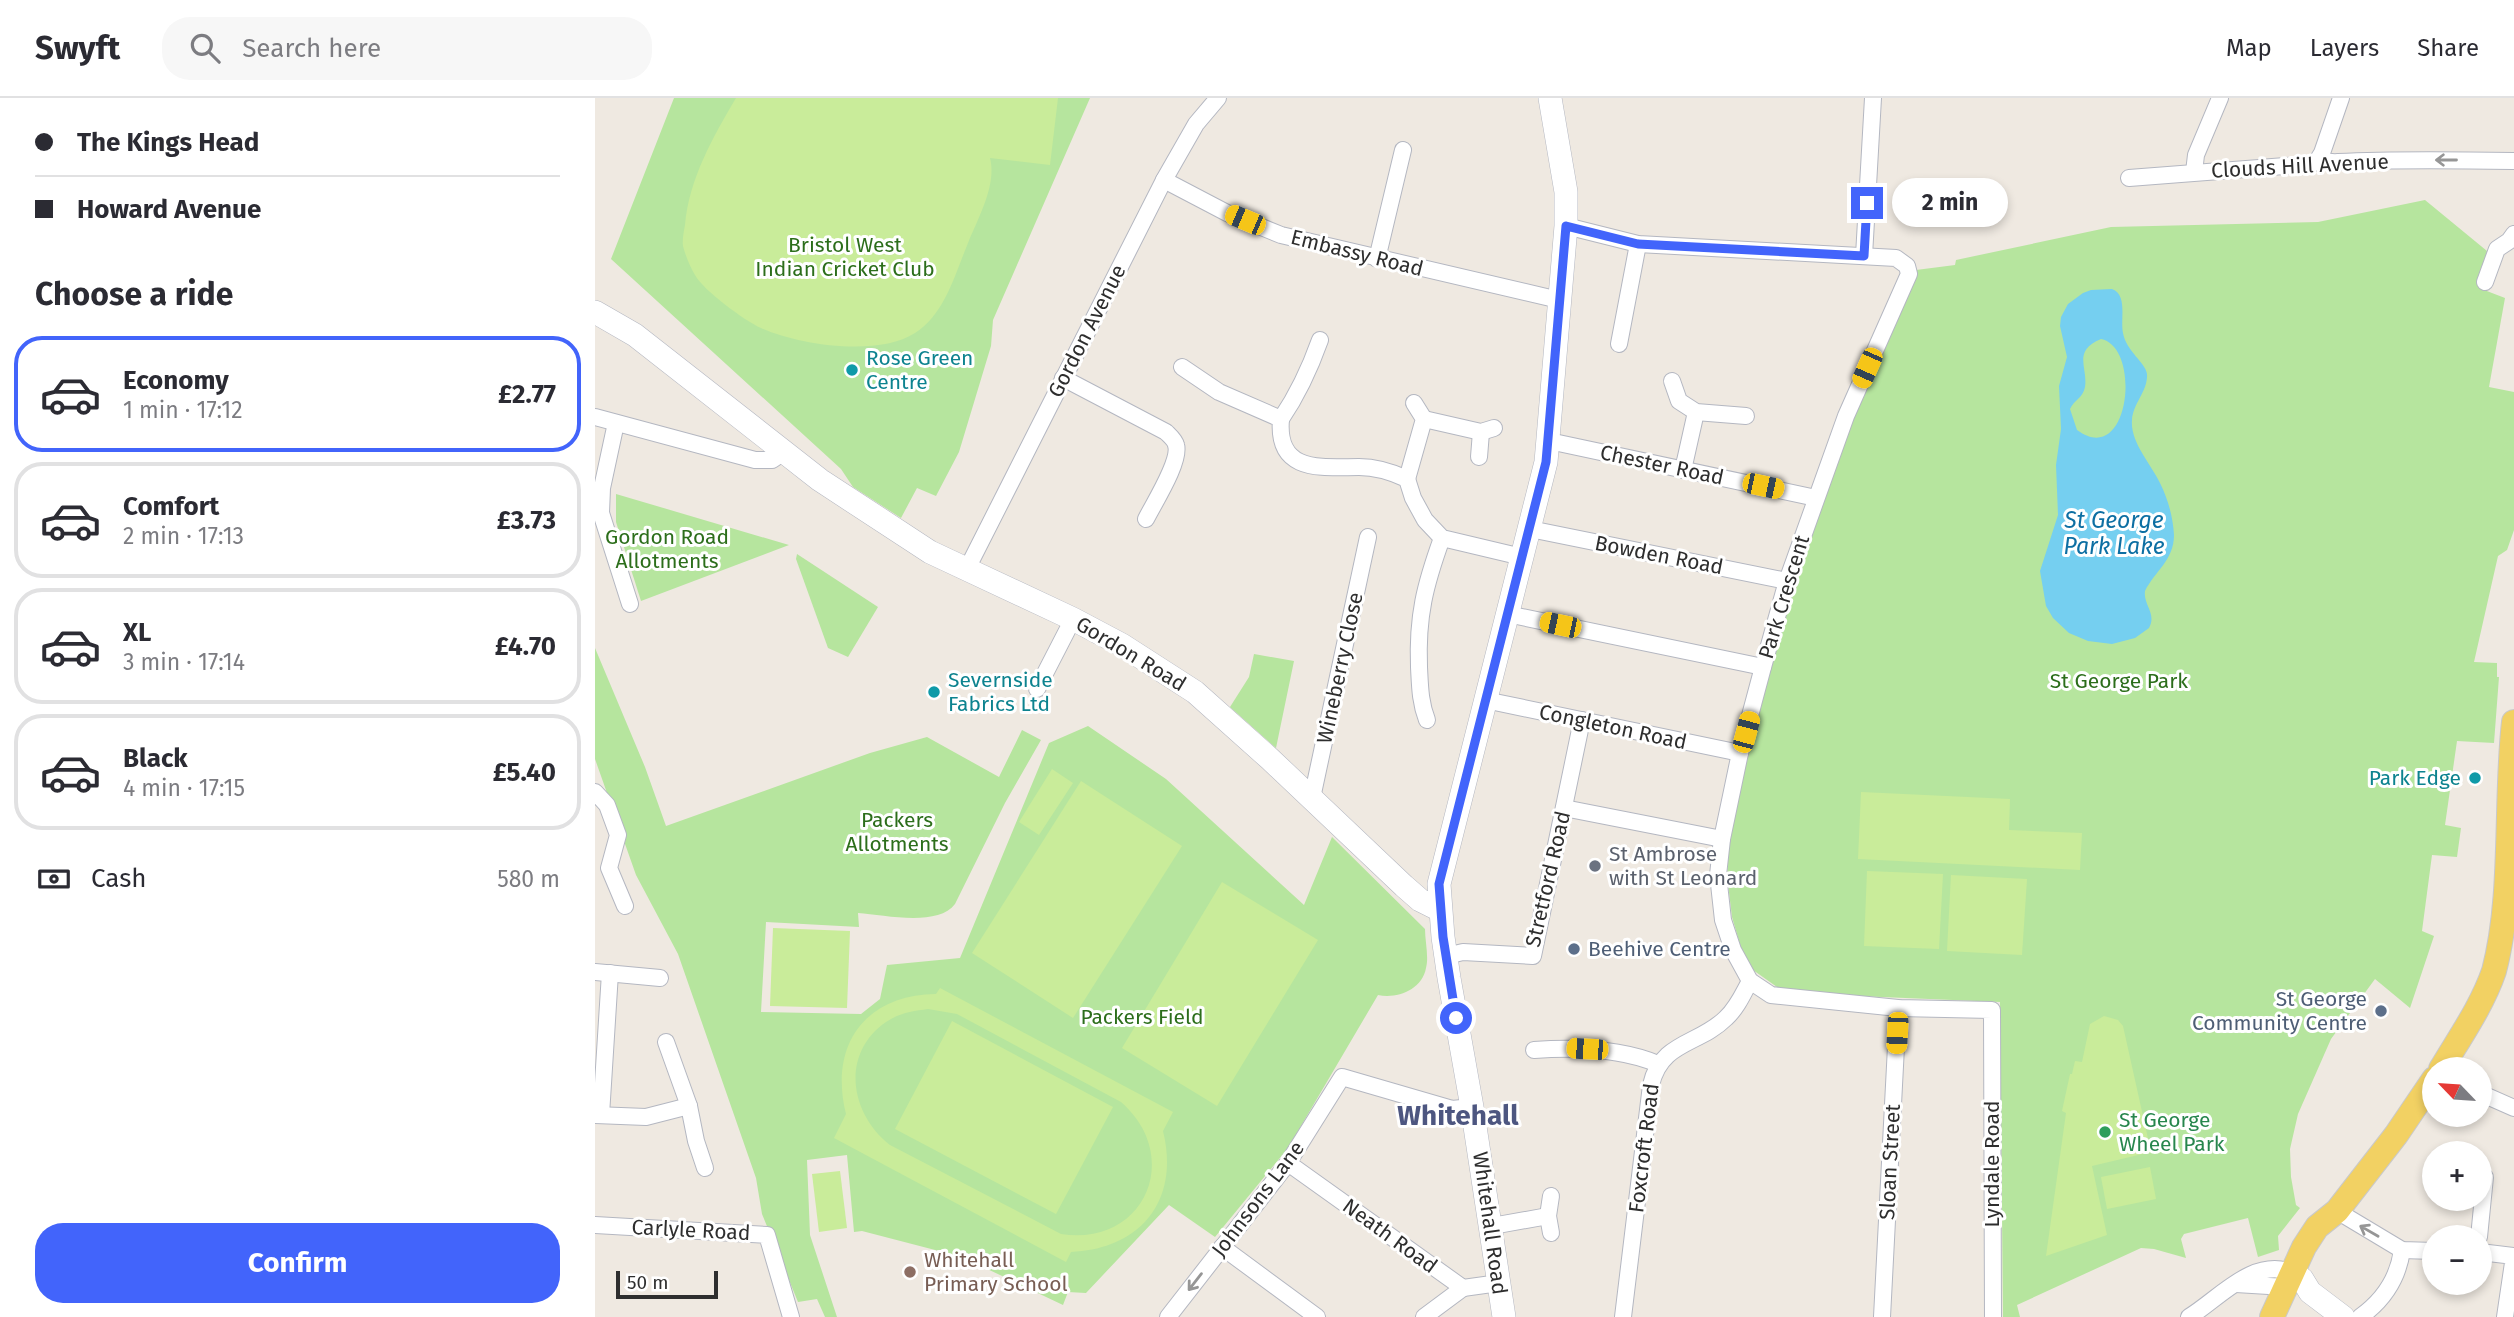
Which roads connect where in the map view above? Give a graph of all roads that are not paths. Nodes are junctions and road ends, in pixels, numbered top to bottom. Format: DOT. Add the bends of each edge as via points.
graph roads {
  1 [pos="1218,98"];
  2 [pos="1550,98"];
  3 [pos="1873,98"];
  4 [pos="2220,98"];
  5 [pos="2341,98"];
  6 [pos="1402,150"];
  7 [pos="2317,160"];
  8 [pos="2514,161"];
  9 [pos="2194,172"];
  10 [pos="2129,178"];
  11 [pos="1164,180"];
  12 [pos="1566,226"];
  13 [pos="2514,234"];
  14 [pos="1638,244"];
  15 [pos="1864,256"];
  16 [pos="1377,259"];
  17 [pos="2485,282"];
  18 [pos="1559,300"];
  19 [pos="595,312"];
  20 [pos="1320,340"];
  21 [pos="1619,344"];
  22 [pos="1194,369"];
  23 [pos="1063,378"];
  24 [pos="1672,381"];
  25 [pos="1414,403"];
  26 [pos="1696,412"];
  27 [pos="1746,415"];
  28 [pos="595,417"];
  29 [pos="1281,419"];
  30 [pos="1424,419"];
  31 [pos="616,423"];
  32 [pos="1549,441"];
  33 [pos="783,452"];
  34 [pos="1479,457"];
  35 [pos="1683,470"];
  36 [pos="1407,479"];
  37 [pos="1816,498"];
  38 [pos="1146,519"];
  39 [pos="1530,529"];
  40 [pos="1368,537"];
  41 [pos="1442,538"];
  42 [pos="1522,557"];
  43 [pos="967,569"];
  44 [pos="1787,581"];
  45 [pos="630,604"];
  46 [pos="1507,614"];
  47 [pos="1073,619"];
  48 [pos="1763,667"];
  49 [pos="1037,689"];
  50 [pos="1485,700"];
  51 [pos="1427,720"];
  52 [pos="1582,720"];
  53 [pos="2514,722"];
  54 [pos="2513,748"];
  55 [pos="1740,753"];
  56 [pos="596,796"];
  57 [pos="1312,798"];
  58 [pos="1563,811"];
  59 [pos="1722,839"];
  60 [pos="2512,842"];
  61 [pos="625,906"];
  62 [pos="1440,910"];
  63 [pos="2509,933"];
  64 [pos="1446,956"];
  65 [pos="603,973"];
  66 [pos="660,978"];
  67 [pos="1750,981"];
  68 [pos="1898,1008"];
  69 [pos="666,1042"];
  70 [pos="1534,1050"];
  71 [pos="2448,1057"];
  72 [pos="1658,1064"];
  73 [pos="2422,1097"];
  74 [pos="2492,1098"];
  75 [pos="689,1106"];
  76 [pos="1472,1107"];
  77 [pos="2514,1108"];
  78 [pos="598,1115"];
  79 [pos="1288,1163"];
  80 [pos="705,1168"];
  81 [pos="1551,1196"];
  82 [pos="2337,1211"];
  83 [pos="1549,1216"];
  84 [pos="595,1225"];
  85 [pos="1492,1226"];
  86 [pos="1551,1233"];
  87 [pos="1222,1247"];
  88 [pos="2402,1250"];
  89 [pos="2422,1251"];
  90 [pos="2492,1253"];
  91 [pos="2514,1256"];
  92 [pos="1499,1283"];
  93 [pos="2297,1284"];
  94 [pos="1463,1288"];
  95 [pos="791,1317"];
  96 [pos="1168,1317"];
  97 [pos="1317,1317"];
  98 [pos="1424,1317"];
  99 [pos="1504,1317"];
  100 [pos="1623,1317"];
  101 [pos="1882,1317"];
  102 [pos="1993,1317"];
  103 [pos="2189,1317"];
  104 [pos="2272,1317"];
  105 [pos="2286,1317"];
  106 [pos="2343,1317"];
  107 [pos="2360,1317"];
  108 [pos="2505,1317"];
  1 -- 11 [label="street, Gordon Avenue" via="1196,124"];
  2 -- 12 [label="main road, Whitehall Road" via="1566,192"];
  3 -- 15 [label="street"];
  4 -- 9 [label="street" via="2196,155"];
  5 -- 7 [label="street"];
  6 -- 16 [label="street"];
  8 -- 7 [label="street, Clouds Hill Avenue, one-way"];
  7 -- 9 [label="street, Clouds Hill Avenue"];
  9 -- 10 [label="street, Clouds Hill Avenue"];
  11 -- 16 [label="street, Embassy Road" via="1281,235"];
  11 -- 23 [label="street, Gordon Avenue"];
  12 -- 14 [label="street"];
  12 -- 18 [label="main road, Whitehall Road"];
  13 -- 17 [label="street" via="2497,249"];
  14 -- 15 [label="street"];
  14 -- 21 [label="street"];
  15 -- 37 [label="street, Park Crescent" via="1896,258 1909,274 1846,416"];
  16 -- 18 [label="street, Embassy Road"];
  18 -- 32 [label="main road, Whitehall Road"];
  19 -- 33 [label="main road, Gordon Road" via="635,335"];
  20 -- 29 [label="street" via="1307,355 1294,400"];
  22 -- 29 [label="street" via="1219,392"];
  23 -- 38 [label="street" via="1174,439 1174,464"];
  23 -- 43 [label="street, Gordon Avenue"];
  24 -- 26 [label="street" via="1679,401"];
  25 -- 30 [label="street"];
  26 -- 27 [label="street"];
  26 -- 35 [label="street"];
  28 -- 31 [label="street"];
  29 -- 36 [label="street" via="1285,450 1299,461 1316,467 1387,470"];
  30 -- 34 [label="street" via="1487,430"];
  30 -- 36 [label="street"];
  31 -- 33 [label="street" via="755,460 772,460"];
  31 -- 45 [label="street" via="601,513"];
  32 -- 35 [label="street, Chester Road"];
  32 -- 39 [label="main road, Whitehall Road"];
  33 -- 43 [label="main road, Gordon Road" via="930,552"];
  35 -- 37 [label="street, Chester Road"];
  36 -- 41 [label="street" via="1425,520"];
  37 -- 44 [label="street, Park Crescent"];
  39 -- 42 [label="main road, Whitehall Road"];
  39 -- 44 [label="street, Bowden Road"];
  40 -- 57 [label="street, Wineberry Close"];
  41 -- 42 [label="street"];
  41 -- 51 [label="street" via="1426,584 1418,639 1420,701"];
  42 -- 46 [label="main road, Whitehall Road"];
  43 -- 47 [label="main road, Gordon Road"];
  44 -- 48 [label="street, Park Crescent"];
  46 -- 48 [label="street"];
  46 -- 50 [label="main road, Whitehall Road"];
  47 -- 49 [label="street"];
  47 -- 57 [label="main road, Gordon Road" via="1195,692"];
  48 -- 55 [label="street, Park Crescent"];
  50 -- 52 [label="street, Congleton Road"];
  50 -- 62 [label="main road, Whitehall Road" via="1439,884"];
  52 -- 55 [label="street, Congleton Road"];
  52 -- 58 [label="street, Stretford Road"];
  53 -- 54 [label="main road"];
  54 -- 60 [label="main road"];
  55 -- 59 [label="street, Park Crescent"];
  56 -- 61 [label="street" via="607,806 618,835 609,863"];
  57 -- 62 [label="main road, Gordon Road" via="1420,900"];
  58 -- 59 [label="street"];
  58 -- 64 [label="street, Stretford Road" via="1533,956 1463,952"];
  59 -- 67 [label="street, Park Crescent" via="1718,875 1723,920"];
  60 -- 63 [label="main road"];
  62 -- 64 [label="main road, Whitehall Road"];
  63 -- 71 [label="main road" via="2480,1005"];
  64 -- 76 [label="main road, Whitehall Road"];
  65 -- 66 [label="street"];
  65 -- 78 [label="street"];
  67 -- 68 [label="street" via="1771,995"];
  67 -- 72 [label="street, Foxcroft Road" via="1724,1021"];
  68 -- 101 [label="street, Sloan Street"];
  68 -- 102 [label="street, Lyndale Road" via="1992,1010"];
  69 -- 75 [label="street"];
  70 -- 72 [label="street" via="1603,1051"];
  72 -- 100 [label="street, Foxcroft Road" via="1651,1085"];
  73 -- 82 [label="main road"];
  74 -- 77 [label="street"];
  75 -- 78 [label="street" via="646,1117"];
  75 -- 80 [label="street"];
  76 -- 79 [label="street, Johnsons Lane" via="1452,1110 1342,1077"];
  76 -- 85 [label="main road, Whitehall Road"];
  79 -- 87 [label="street, Johnsons Lane"];
  79 -- 94 [label="street, Neath Road"];
  81 -- 83 [label="street"];
  88 -- 82 [label="street, one-way"];
  82 -- 93 [label="main road" via="2304,1247"];
  83 -- 85 [label="street"];
  83 -- 86 [label="street"];
  84 -- 95 [label="street, Carlyle Road" via="767,1235"];
  85 -- 92 [label="main road, Whitehall Road"];
  87 -- 96 [label="street, Johnsons Lane, one-way"];
  87 -- 97 [label="street"];
  88 -- 89 [label="street"];
  88 -- 107 [label="street" via="2387,1292"];
  90 -- 91 [label="street"];
  91 -- 108 [label="street"];
  92 -- 94 [label="street"];
  92 -- 99 [label="main road, Whitehall Road"];
  93 -- 103 [label="street" via="2278,1267 2251,1272"];
  93 -- 104 [label="main road"];
  93 -- 105 [label="main road"];
  93 -- 106 [label="main road"];
  94 -- 98 [label="street"];
}
